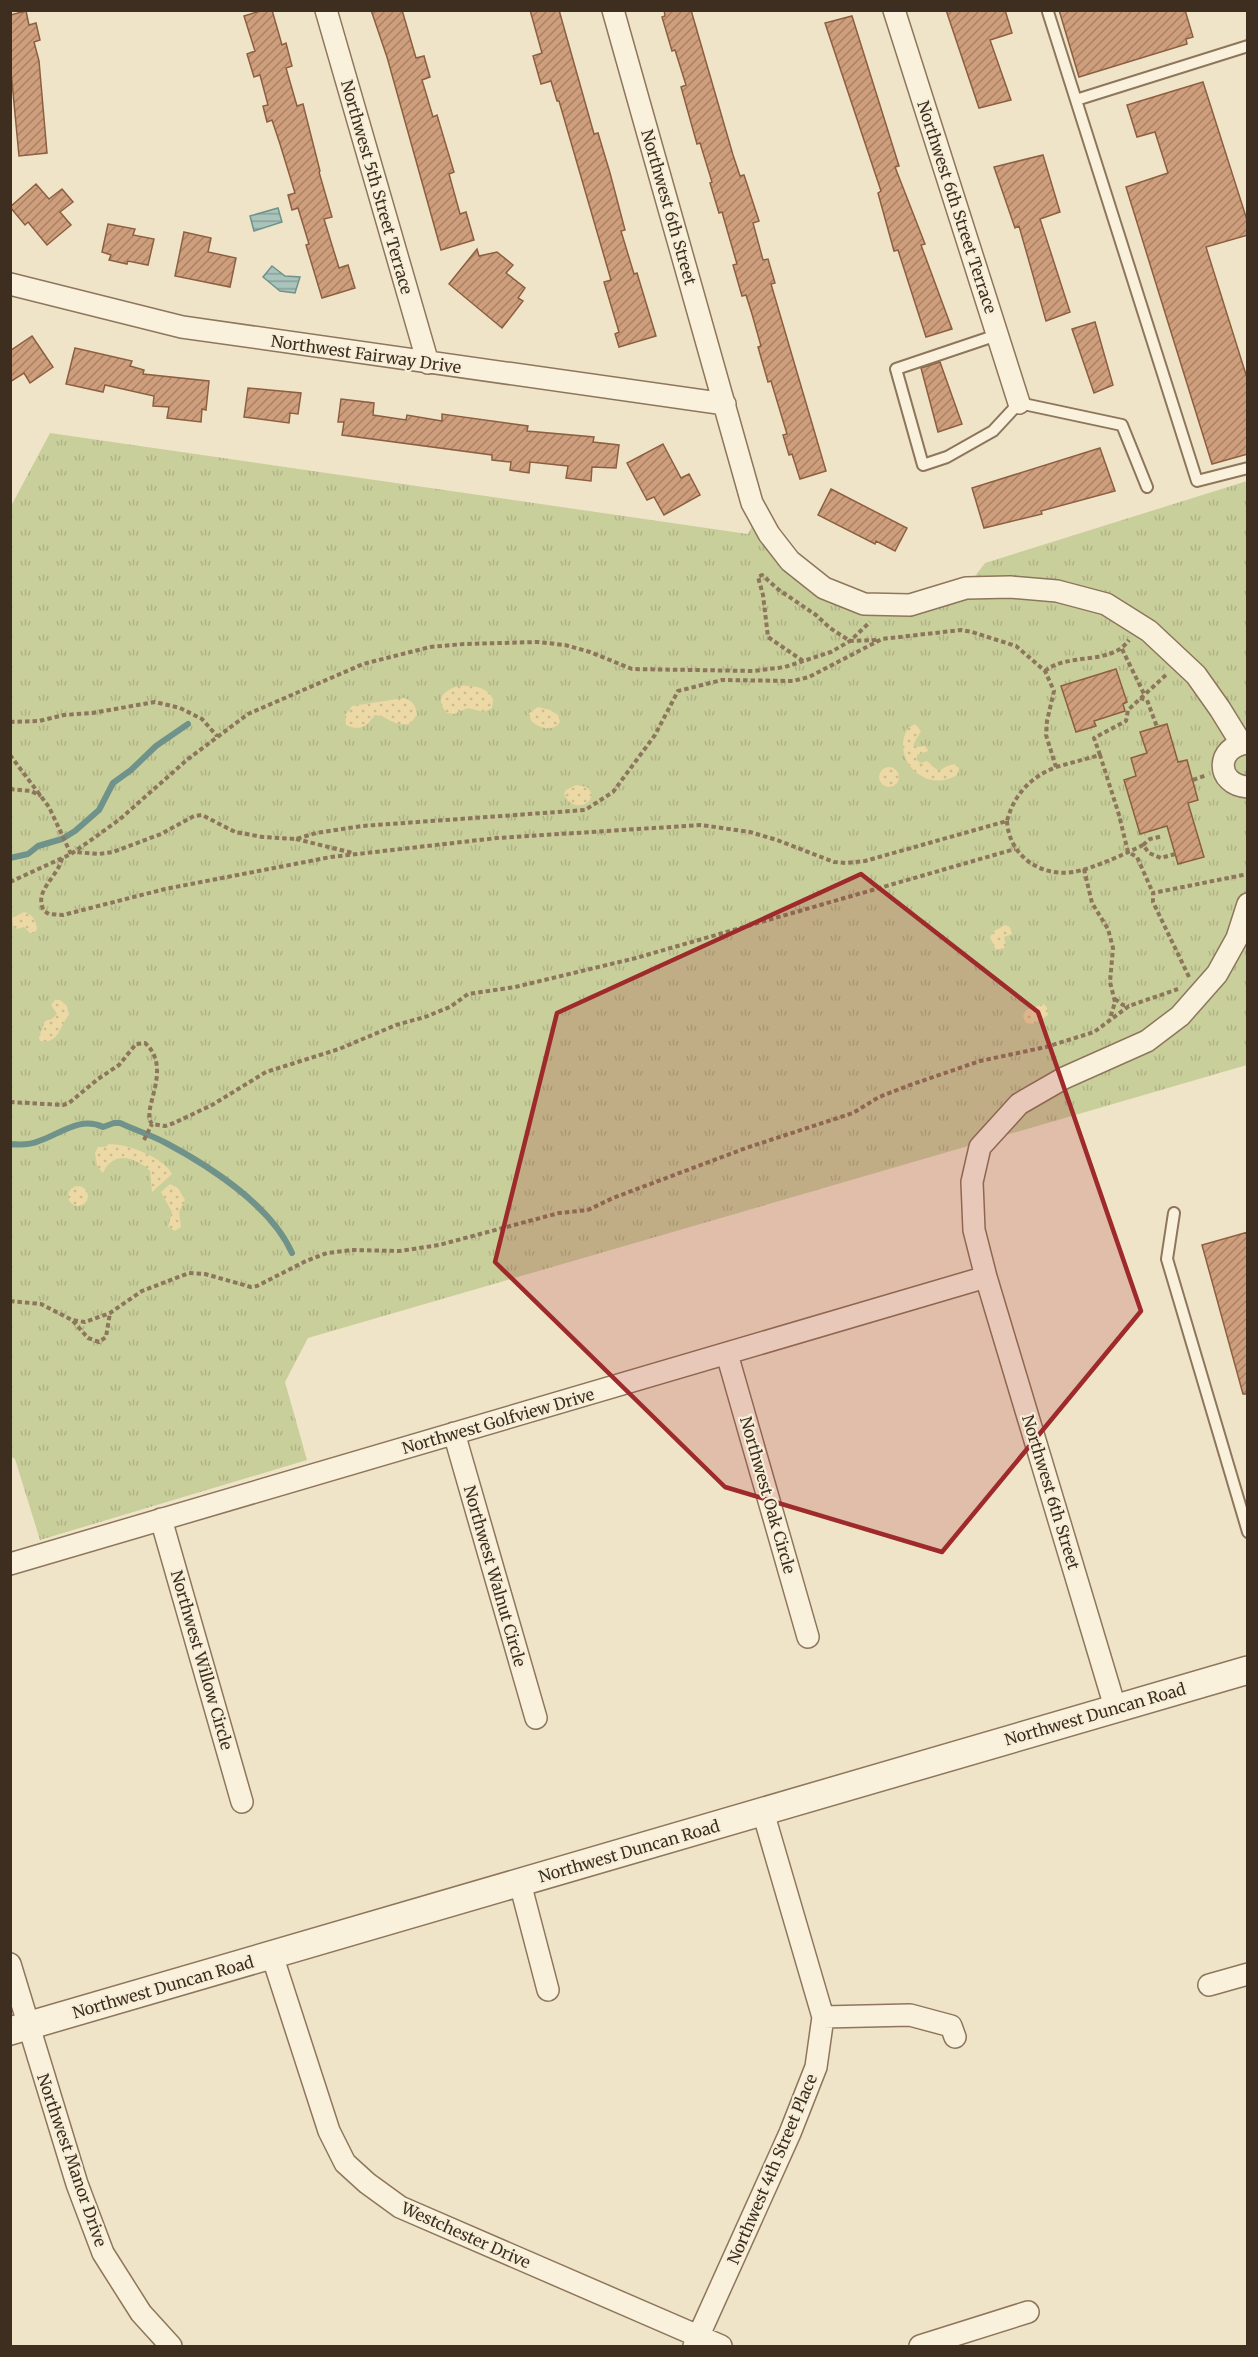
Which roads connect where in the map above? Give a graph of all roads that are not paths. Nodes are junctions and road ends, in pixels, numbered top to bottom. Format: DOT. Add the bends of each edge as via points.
graph roads {
  1 [pos="326,10"];
  2 [pos="613,10"];
  3 [pos="894,10"];
  4 [pos="1048,12"];
  5 [pos="1248,46"];
  6 [pos="1076,100"];
  7 [pos="10,284"];
  8 [pos="997,335"];
  9 [pos="428,363"];
  10 [pos="1019,403"];
  11 [pos="724,404"];
  12 [pos="1248,468"];
  13 [pos="1147,488"];
  14 [pos="1244,743"];
  15 [pos="1248,787"];
  16 [pos="1248,904"];
  17 [pos="1174,1214"];
  18 [pos="986,1277"];
  19 [pos="728,1354"];
  20 [pos="454,1433"];
  21 [pos="161,1519"];
  22 [pos="1248,1532"];
  23 [pos="10,1564"];
  24 [pos="808,1636"];
  25 [pos="1248,1670"];
  26 [pos="1115,1707"];
  27 [pos="536,1718"];
  28 [pos="242,1802"];
  29 [pos="764,1812"];
  30 [pos="520,1883"];
  31 [pos="272,1955"];
  32 [pos="10,1964"];
  33 [pos="1248,1974"];
  34 [pos="1209,1985"];
  35 [pos="548,1990"];
  36 [pos="823,2017"];
  37 [pos="19,2028"];
  38 [pos="955,2037"];
  39 [pos="1028,2312"];
  40 [pos="696,2342"];
  41 [pos="171,2346"];
  42 [pos="722,2346"];
  43 [pos="921,2346"];
  1 -- 9 [label="street, Northwest 5th Street Terrace"];
  2 -- 11 [label="street, Northwest 6th Street"];
  3 -- 8 [label="street, Northwest 6th Street Terrace"];
  4 -- 6 [label="lane"];
  5 -- 6 [label="lane"];
  6 -- 12 [label="lane" via="1197,481"];
  7 -- 9 [label="street, Northwest Fairway Drive" via="182,327"];
  8 -- 10 [label="street, Northwest 6th Street Terrace"];
  8 -- 10 [label="lane" via="896,369 923,465 947,457 993,431"];
  9 -- 11 [label="street, Northwest Fairway Drive"];
  10 -- 13 [label="lane" via="1122,425"];
  11 -- 14 [label="street, Northwest 6th Street" via="752,503 790,561 824,588 864,604 910,605 966,588 1010,587 1057,591 1106,604 1149,631 1196,675"];
  14 -- 15 [label="street" via="1228,751 1223,765 1209,775"];
  16 -- 18 [label="street, Northwest 6th Street" via="1237,938 1217,974 1180,1016 1147,1041 1064,1078 1019,1104 980,1147 972,1182 974,1230"];
  17 -- 22 [label="lane" via="1167,1259"];
  18 -- 19 [label="street, Northwest Golfview Drive"];
  18 -- 26 [label="street, Northwest 6th Street"];
  19 -- 20 [label="street, Northwest Golfview Drive"];
  19 -- 24 [label="street, Northwest Oak Circle"];
  20 -- 21 [label="street, Northwest Golfview Drive"];
  20 -- 27 [label="street, Northwest Walnut Circle"];
  21 -- 23 [label="street, Northwest Golfview Drive"];
  21 -- 28 [label="street, Northwest Willow Circle"];
  25 -- 26 [label="street, Northwest Duncan Road"];
  26 -- 29 [label="street, Northwest Duncan Road"];
  29 -- 30 [label="street, Northwest Duncan Road"];
  29 -- 36 [label="street, Northwest 4th Street Place"];
  30 -- 31 [label="street, Northwest Duncan Road"];
  30 -- 35 [label="street"];
  31 -- 37 [label="street, Northwest Duncan Road"];
  31 -- 40 [label="street, Westchester Drive" via="329,2131 345,2163 400,2206"];
  32 -- 37 [label="street, Northwest Manor Drive"];
  33 -- 34 [label="street"];
  36 -- 38 [label="street" via="910,2015 951,2026"];
  36 -- 40 [label="street, Northwest 4th Street Place" via="816,2067"];
  37 -- 41 [label="street, Northwest Manor Drive" via="103,2253 141,2313"];
  39 -- 43 [label="street"];
  40 -- 42 [label="street, Westchester Drive"];
}
